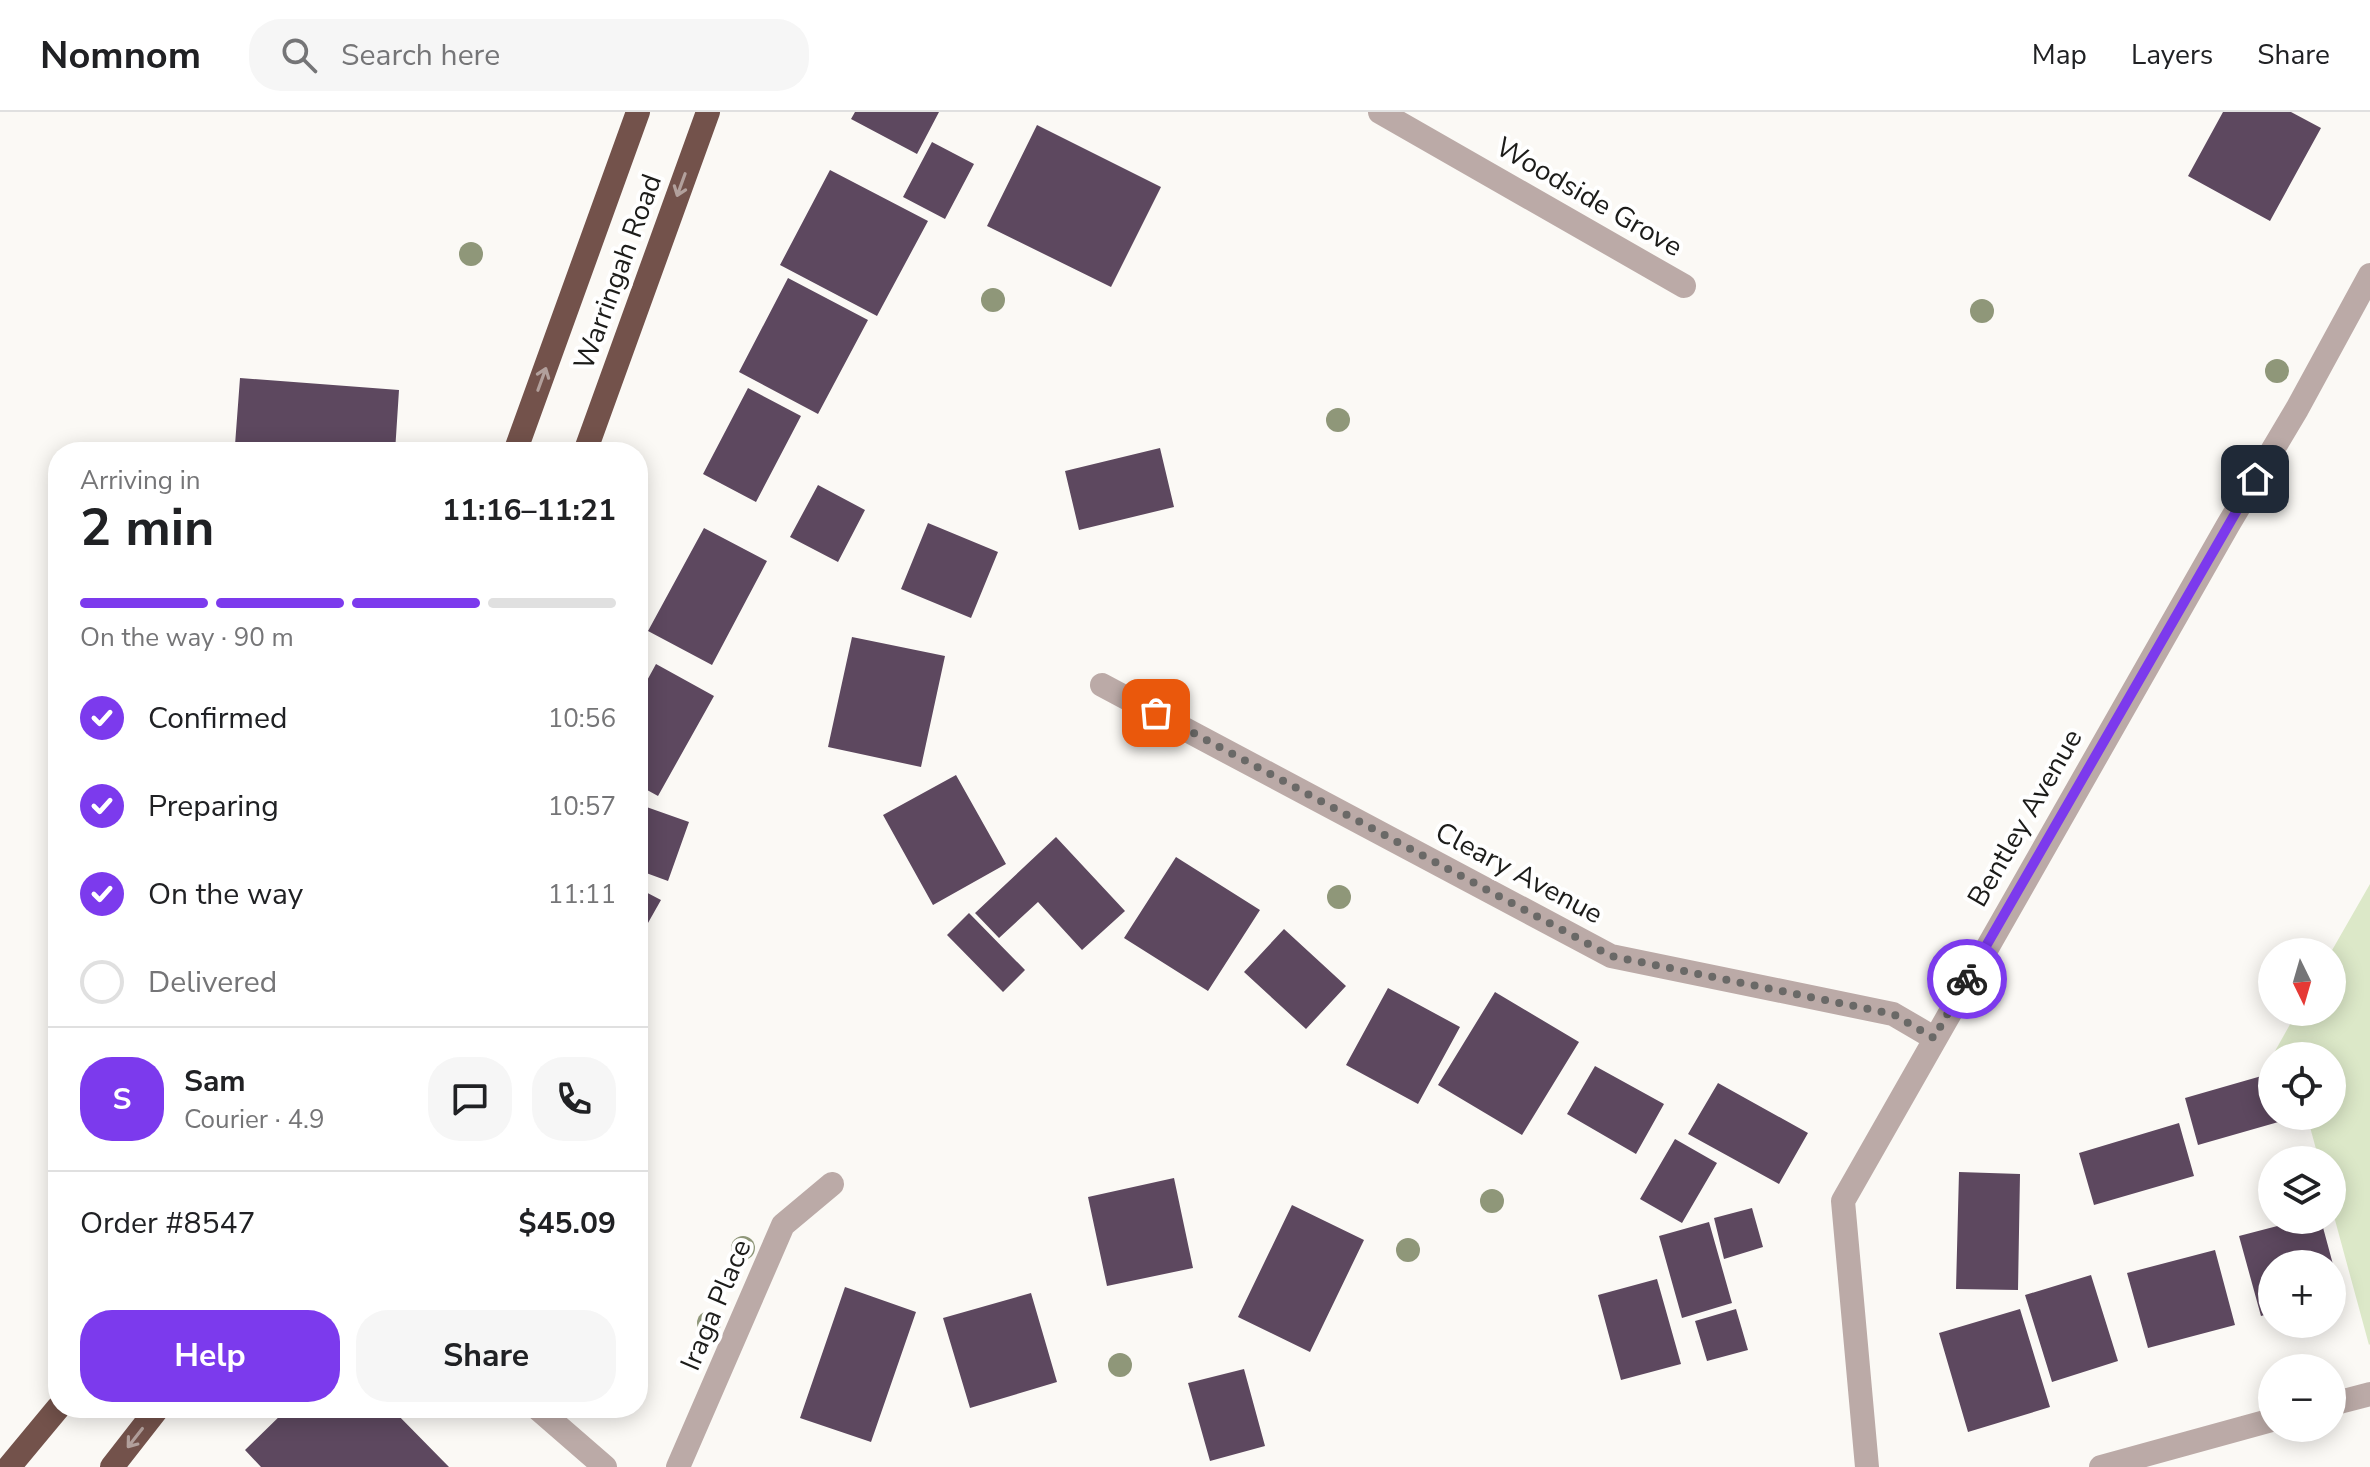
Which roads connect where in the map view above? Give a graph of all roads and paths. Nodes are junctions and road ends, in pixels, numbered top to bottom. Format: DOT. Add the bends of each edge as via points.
graph roads {
  1 [pos="638,112"];
  2 [pos="708,112"];
  3 [pos="1380,112"];
  4 [pos="2370,275"];
  5 [pos="1684,286"];
  6 [pos="519,442"];
  7 [pos="589,442"];
  8 [pos="1102,685"];
  9 [pos="1934,1038"];
  10 [pos="832,1184"];
  11 [pos="2370,1394"];
  12 [pos="2346,1400"];
  13 [pos="50,1418"];
  14 [pos="150,1418"];
  15 [pos="549,1418"];
  16 [pos="2258,1424"];
  17 [pos="9,1467"];
  18 [pos="112,1467"];
  19 [pos="605,1467"];
  20 [pos="678,1467"];
  21 [pos="1867,1467"];
  22 [pos="2101,1467"];
  6 -- 1 [label="highway, Warringah Road, one-way"];
  2 -- 7 [label="highway, Warringah Road, one-way"];
  3 -- 5 [label="street, Woodside Grove"];
  4 -- 9 [label="street, Bentley Avenue"];
  8 -- 9 [label="street, Cleary Avenue" via="1611,956 1893,1014"];
  9 -- 21 [label="street, Bentley Avenue" via="1843,1201"];
  10 -- 20 [label="street, Iraga Place" via="783,1225"];
  11 -- 12 [label="street"];
  13 -- 17 [label="highway"];
  14 -- 18 [label="highway, one-way"];
  15 -- 19 [label="street"];
  16 -- 22 [label="street"];
}
